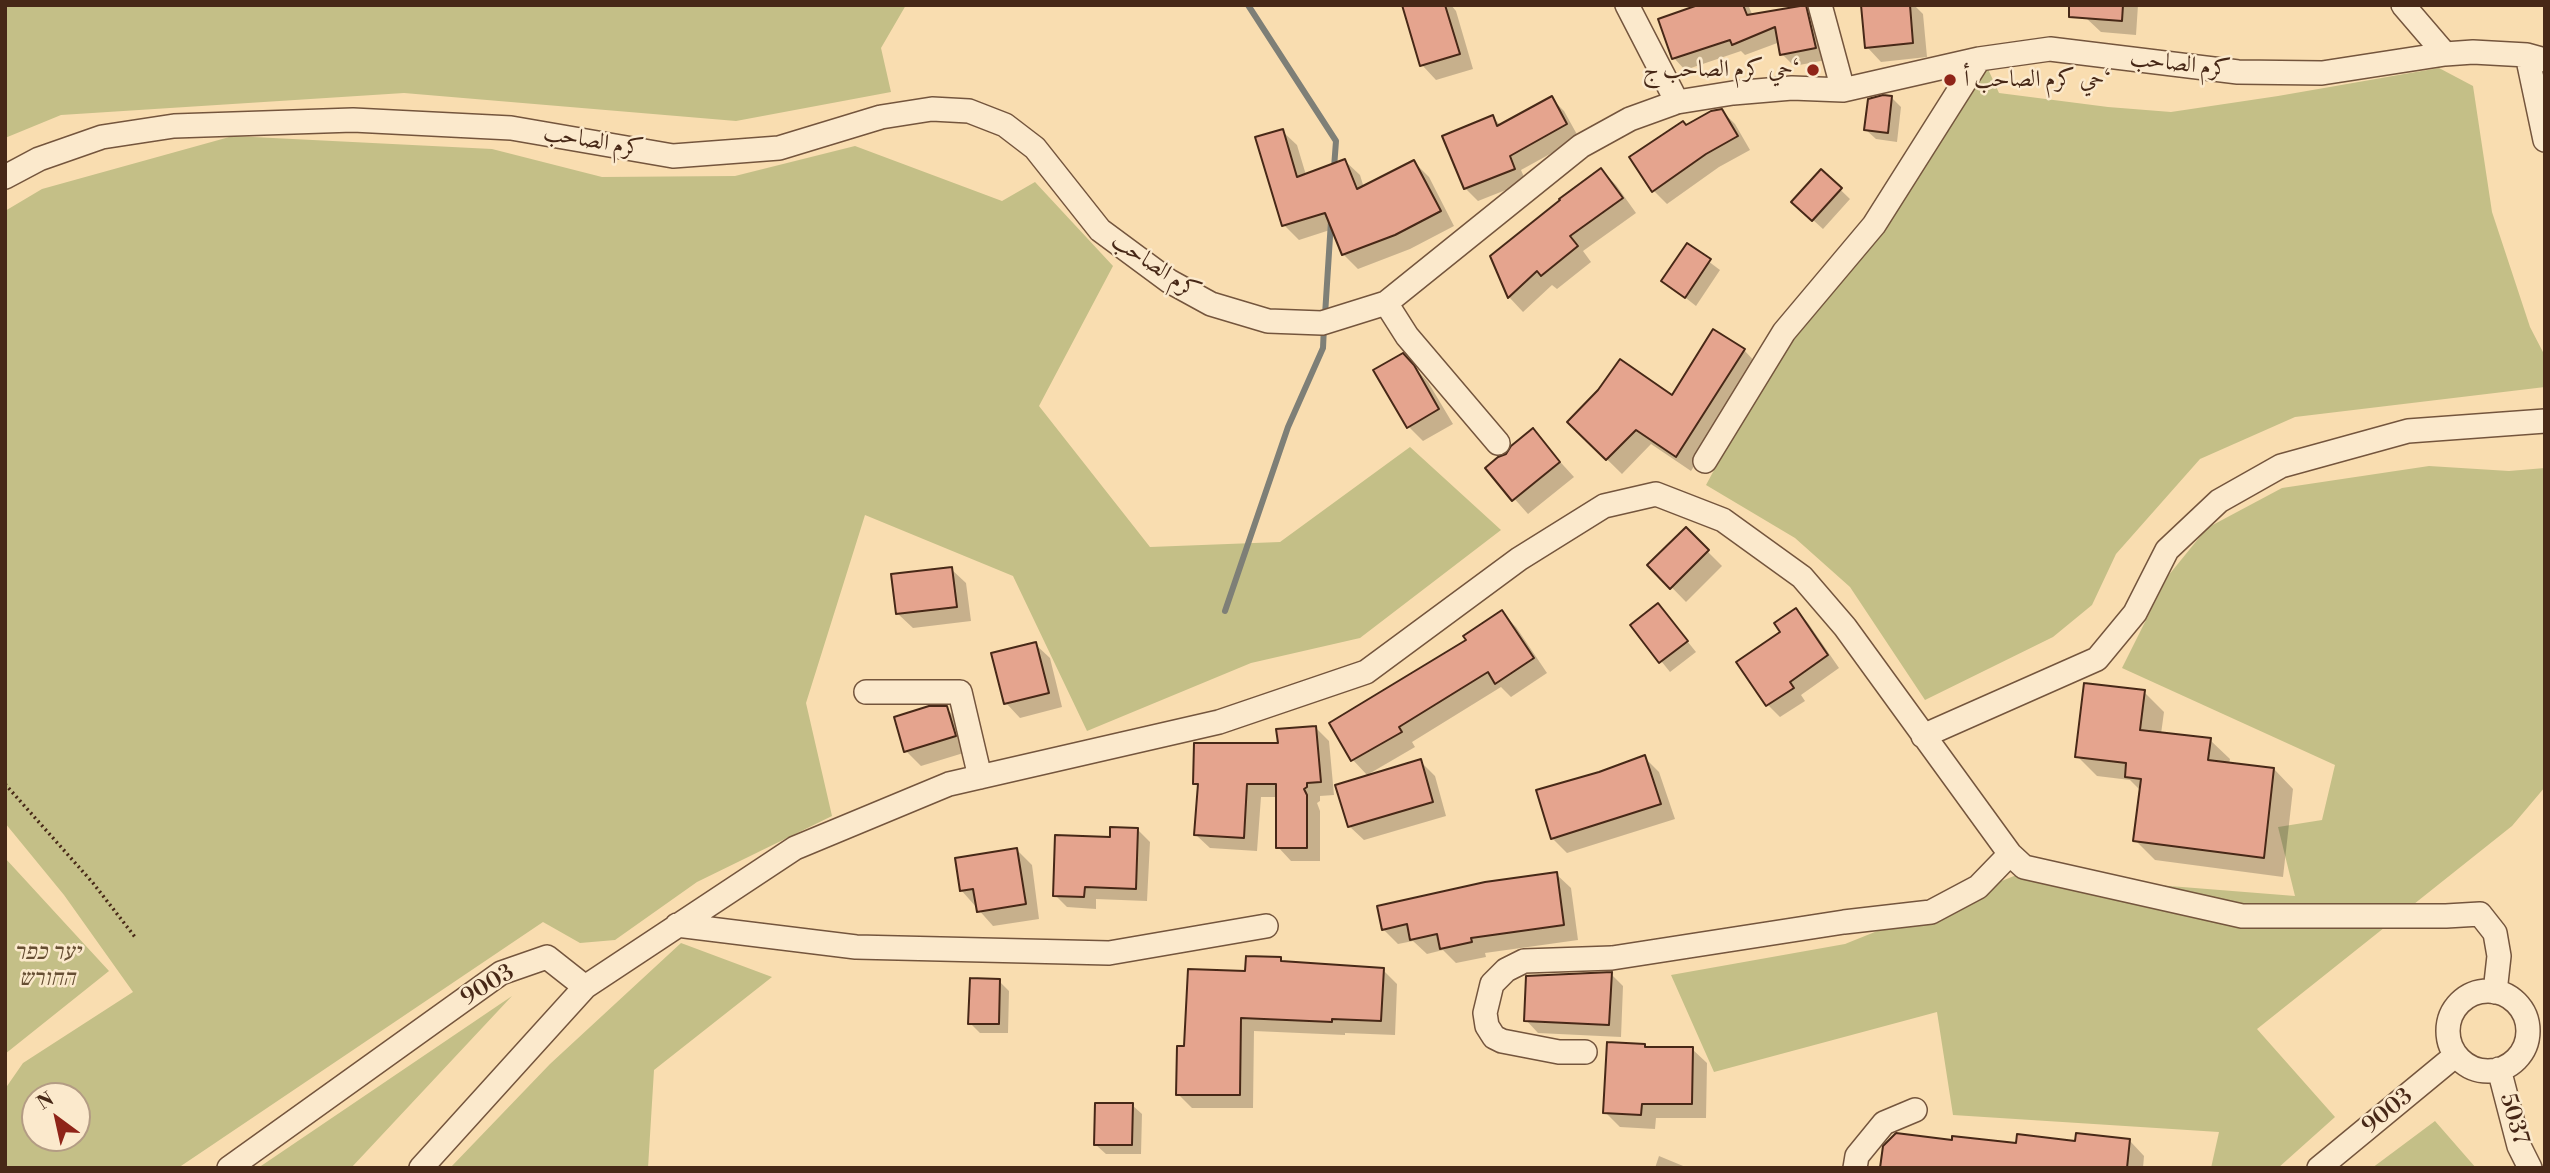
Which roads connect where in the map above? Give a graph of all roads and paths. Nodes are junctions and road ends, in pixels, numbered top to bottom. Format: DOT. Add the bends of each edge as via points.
graph roads {
  1 [pos="1627,5"];
  2 [pos="1820,5"];
  3 [pos="2403,5"];
  4 [pos="2445,54"];
  5 [pos="2536,57"];
  6 [pos="1979,59"];
  7 [pos="1843,90"];
  8 [pos="1677,102"];
  9 [pos="2545,141"];
  10 [pos="5,177"];
  11 [pos="1386,303"];
  12 [pos="2545,421"];
  13 [pos="1498,443"];
  14 [pos="1705,461"];
  15 [pos="866,692"];
  16 [pos="1923,736"];
  17 [pos="980,777"];
  18 [pos="5,784"];
  19 [pos="2010,854"];
  20 [pos="677,925"];
  21 [pos="1266,926"];
  22 [pos="135,937"];
  23 [pos="585,987"];
  24 [pos="2495,992"];
  25 [pos="2536,1035"];
  26 [pos="1585,1052"];
  27 [pos="2456,1055"];
  28 [pos="2499,1069"];
  29 [pos="1914,1110"];
  30 [pos="229,1168"];
  31 [pos="421,1168"];
  32 [pos="1855,1168"];
  33 [pos="2319,1168"];
  34 [pos="2530,1168"];
  1 -- 8 [label="street"];
  2 -- 7 [label="street"];
  3 -- 4 [label="street"];
  4 -- 5 [label="street, كرم الصاحب"];
  4 -- 6 [label="street, كرم الصاحب" via="2322,73 2238,72 2050,49"];
  5 -- 9 [label="street"];
  6 -- 7 [label="street, كرم الصاحب"];
  6 -- 14 [label="street" via="1874,225 1784,332"];
  7 -- 8 [label="street, كرم الصاحب" via="1780,89"];
  8 -- 11 [label="street, كرم الصاحب" via="1630,119 1581,146"];
  10 -- 11 [label="street, كرم الصاحب" via="103,137 174,126 353,120 511,128 673,156 779,148 881,117 932,109 969,111 1005,125 1035,148 1100,230 1169,281 1211,304 1268,321 1322,323"];
  11 -- 13 [label="street" via="1407,336"];
  12 -- 16 [label="street" via="2408,431 2281,466 2219,500 2167,550 2135,613 2097,659"];
  15 -- 17 [label="street" via="960,692"];
  16 -- 17 [label="street" via="1845,627 1802,578 1723,520 1656,494 1604,506 1519,559 1366,673 1219,722"];
  16 -- 19 [label="street"];
  17 -- 20 [label="street" via="949,784 795,848"];
  18 -- 22 [label="path"];
  19 -- 24 [label="street" via="2024,867 2242,916 2480,914 2495,933 2499,956"];
  19 -- 26 [label="street" via="1978,887 1931,912 1612,958 1524,961 1492,984 1485,1013 1494,1037 1559,1052"];
  20 -- 21 [label="street" via="856,947 1109,953"];
  20 -- 23 [label="street"];
  23 -- 30 [label="street, 9003" via="547,957 501,973"];
  23 -- 31 [label="street"];
  24 -- 25 [label="street" via="2516,1002"];
  24 -- 27 [label="street" via="2472,995 2454,1010 2448,1033"];
  25 -- 28 [label="street" via="2510,1065"];
  27 -- 28 [label="street" via="2475,1069"];
  27 -- 33 [label="street, 9003"];
  28 -- 34 [label="street, 5037" via="2519,1146"];
  29 -- 32 [label="street" via="1884,1123 1857,1156"];
}
